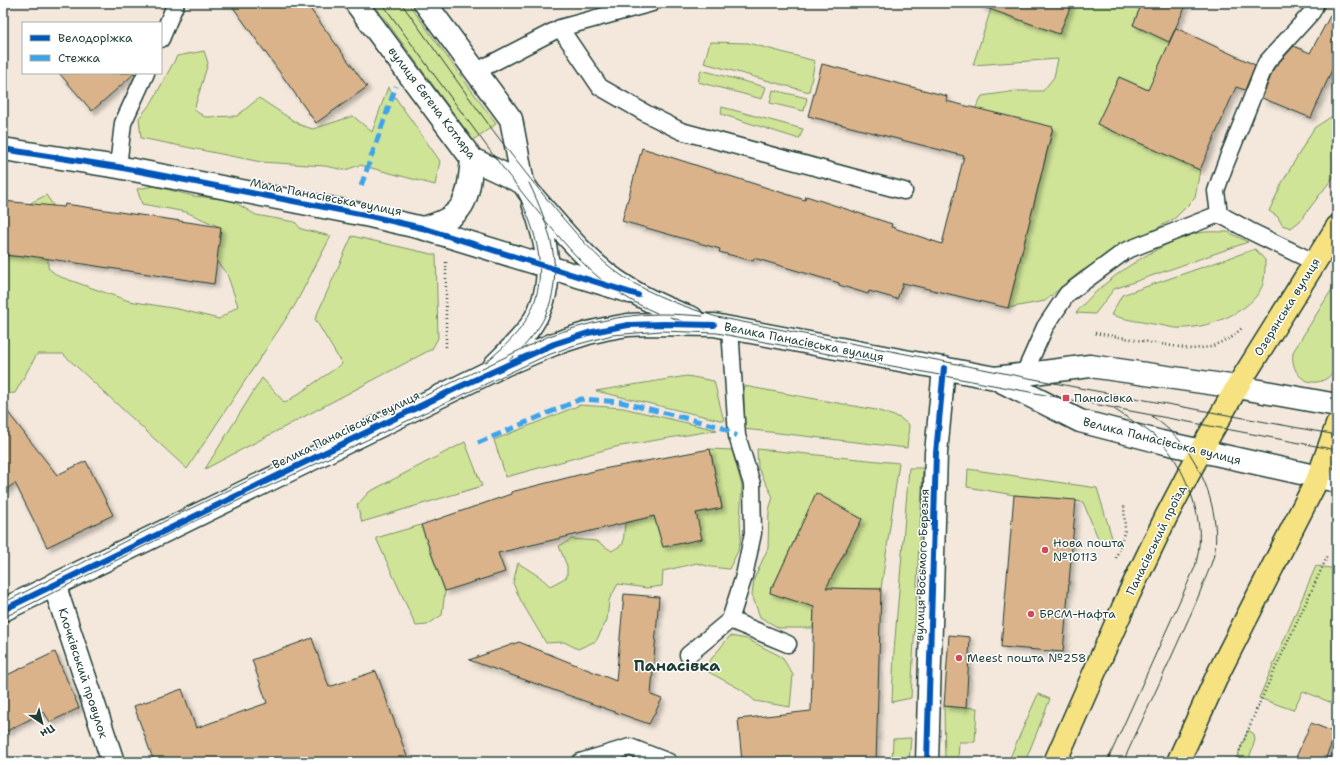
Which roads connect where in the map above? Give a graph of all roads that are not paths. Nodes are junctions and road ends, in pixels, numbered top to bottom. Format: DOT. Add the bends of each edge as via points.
graph roads {
  1 [pos="176,3"];
  2 [pos="356,3"];
  3 [pos="425,3"];
  4 [pos="652,3"];
  5 [pos="1316,3"];
  6 [pos="560,28"];
  7 [pos="162,37"];
  8 [pos="475,72"];
  9 [pos="146,74"];
  10 [pos="3,149"];
  11 [pos="472,159"];
  12 [pos="118,167"];
  13 [pos="526,188"];
  14 [pos="904,191"];
  15 [pos="1219,214"];
  16 [pos="1337,227"];
  17 [pos="422,228"];
  18 [pos="1314,262"];
  19 [pos="548,267"];
  20 [pos="638,295"];
  21 [pos="722,326"];
  22 [pos="944,368"];
  23 [pos="486,374"];
  24 [pos="1024,374"];
  25 [pos="995,378"];
  26 [pos="1237,387"];
  27 [pos="1337,405"];
  28 [pos="1337,425"];
  29 [pos="1201,450"];
  30 [pos="1328,480"];
  31 [pos="54,584"];
  32 [pos="3,610"];
  33 [pos="730,620"];
  34 [pos="788,644"];
  35 [pos="688,655"];
  36 [pos="1057,761"];
  37 [pos="113,762"];
  38 [pos="580,762"];
  39 [pos="669,762"];
  40 [pos="927,762"];
  41 [pos="1178,762"];
  1 -- 7 [label="lane"];
  2 -- 11 [label="street, вулиця Євгена Котляра"];
  3 -- 8 [label="street"];
  4 -- 6 [label="lane"];
  5 -- 15 [label="lane" via="1312,12 1266,63 1216,191"];
  6 -- 8 [label="lane"];
  6 -- 14 [label="lane" via="600,87 681,131"];
  8 -- 13 [label="street" via="511,119"];
  9 -- 12 [label="lane" via="123,123"];
  10 -- 12 [label="street, Мала Панасівська вулиця"];
  11 -- 13 [label="street, вулиця Євгена Котляра"];
  11 -- 17 [label="street" via="469,185 463,204 447,220"];
  12 -- 17 [label="street, Мала Панасівська вулиця"];
  13 -- 19 [label="street" via="542,231"];
  13 -- 20 [label="street, вулиця Євгена Котляра" via="595,264"];
  15 -- 18 [label="lane"];
  15 -- 24 [label="lane" via="1125,251 1067,294 1045,327"];
  16 -- 18 [label="main road, Озерянська вулиця"];
  17 -- 19 [label="street, Мала Панасівська вулиця"];
  18 -- 26 [label="main road, Озерянська вулиця"];
  19 -- 20 [label="street, Мала Панасівська вулиця"];
  19 -- 23 [label="street" via="544,300 534,321"];
  20 -- 21 [label="street, вулиця Євгена Котляра" via="664,308"];
  21 -- 22 [label="street, Велика Панасівська вулиця"];
  21 -- 23 [label="street, Велика Панасівська вулиця" via="628,325 588,332"];
  21 -- 33 [label="lane" via="737,436 752,484 753,533 744,576"];
  22 -- 25 [label="street, Велика Панасівська вулиця"];
  22 -- 40 [label="street, вулиця Восьмого Березня" via="936,452"];
  23 -- 31 [label="street, Велика Панасівська вулиця"];
  24 -- 25 [label="street, Велика Панасівська вулиця"];
  24 -- 26 [label="street, Велика Панасівська вулиця" via="1090,366"];
  25 -- 29 [label="street, Велика Панасівська вулиця" via="1080,421"];
  26 -- 27 [label="street, Велика Панасівська вулиця"];
  26 -- 29 [label="main road, Панасівський проїзд"];
  28 -- 30 [label="main road"];
  29 -- 30 [label="street, Велика Панасівська вулиця"];
  29 -- 36 [label="main road, Панасівський проїзд" via="1130,594"];
  30 -- 41 [label="main road" via="1219,672"];
  31 -- 32 [label="street, Велика Панасівська вулиця"];
  31 -- 37 [label="street, Клочківський провулок"];
  33 -- 34 [label="lane"];
  33 -- 35 [label="lane"];
  38 -- 39 [label="lane" via="630,747"];
}
